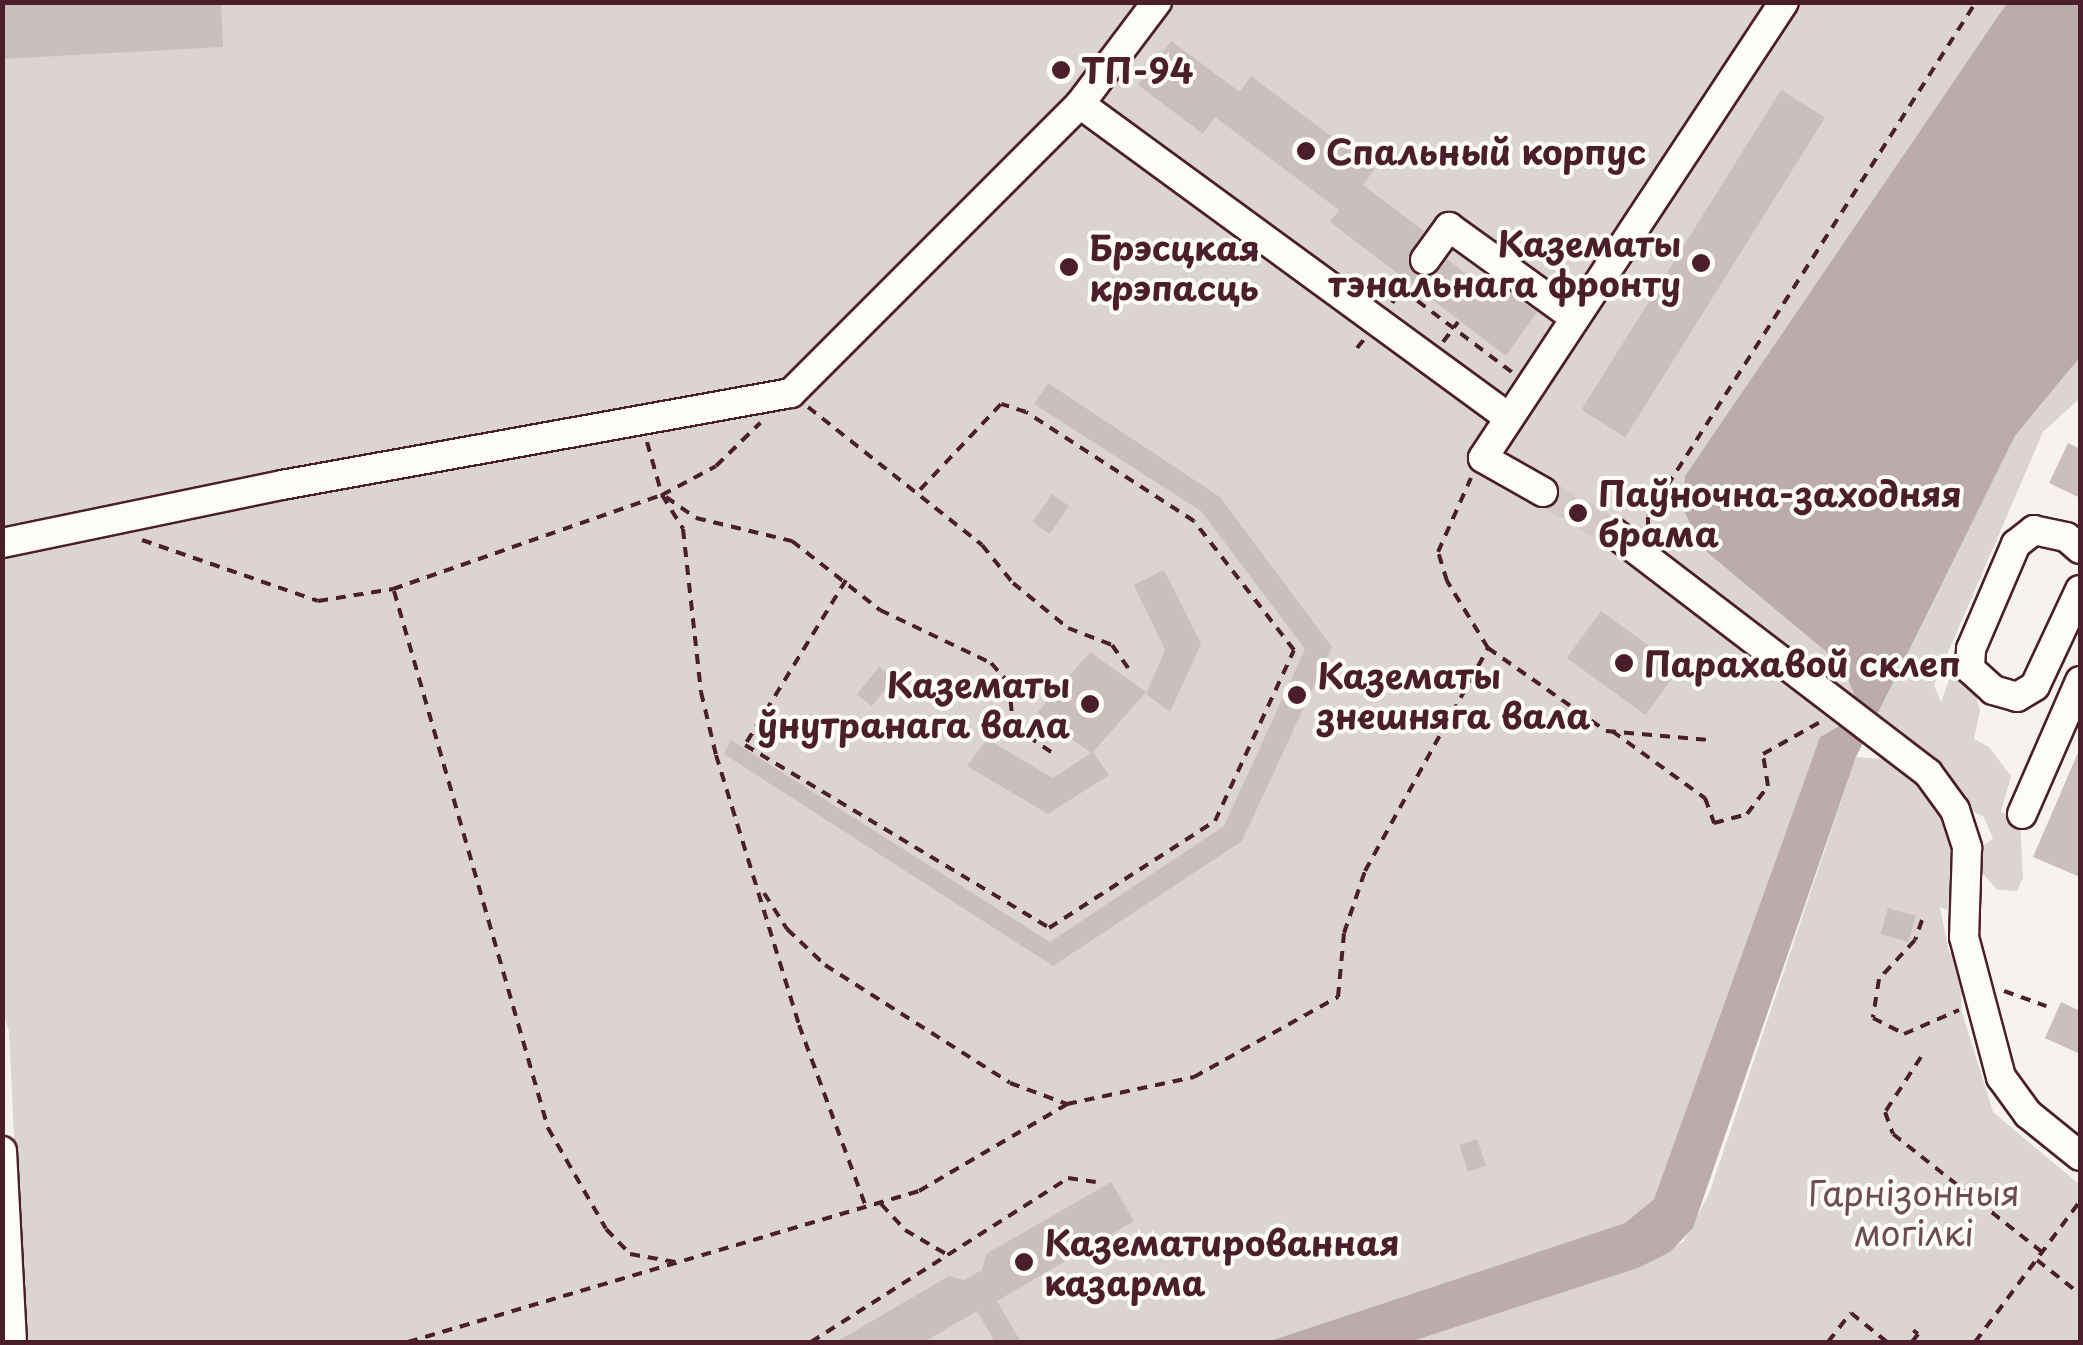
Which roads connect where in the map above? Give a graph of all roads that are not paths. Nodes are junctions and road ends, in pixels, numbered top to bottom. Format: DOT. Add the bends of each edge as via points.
graph roads {
  1 [pos="1156,2"];
  2 [pos="1781,4"];
  3 [pos="1080,104"];
  4 [pos="1425,260"];
  5 [pos="1574,317"];
  6 [pos="1508,417"];
  7 [pos="1543,492"];
  8 [pos="1614,533"];
  9 [pos="2,543"];
  10 [pos="2080,549"];
  11 [pos="2080,590"];
  12 [pos="2047,667"];
  13 [pos="2080,683"];
  14 [pos="2022,814"];
  15 [pos="2,1151"];
  16 [pos="2080,1156"];
  17 [pos="12,1342"];
  1 -- 3 [label="street"];
  2 -- 5 [label="street"];
  3 -- 6 [label="street"];
  3 -- 9 [label="street" via="791,393 282,484"];
  4 -- 5 [label="street" via="1449,227"];
  5 -- 6 [label="street"];
  6 -- 7 [label="street" via="1482,458"];
  8 -- 16 [label="street" via="1839,712 1928,773 1955,810 1966,848 1964,937 2001,1077 2028,1114"];
  10 -- 12 [label="street" via="2066,537 2034,530 2016,544 1971,649 1970,669 1993,690 2017,696"];
  11 -- 12 [label="street"];
  12 -- 13 [label="street"];
  13 -- 14 [label="street"];
  15 -- 17 [label="street"];
}
